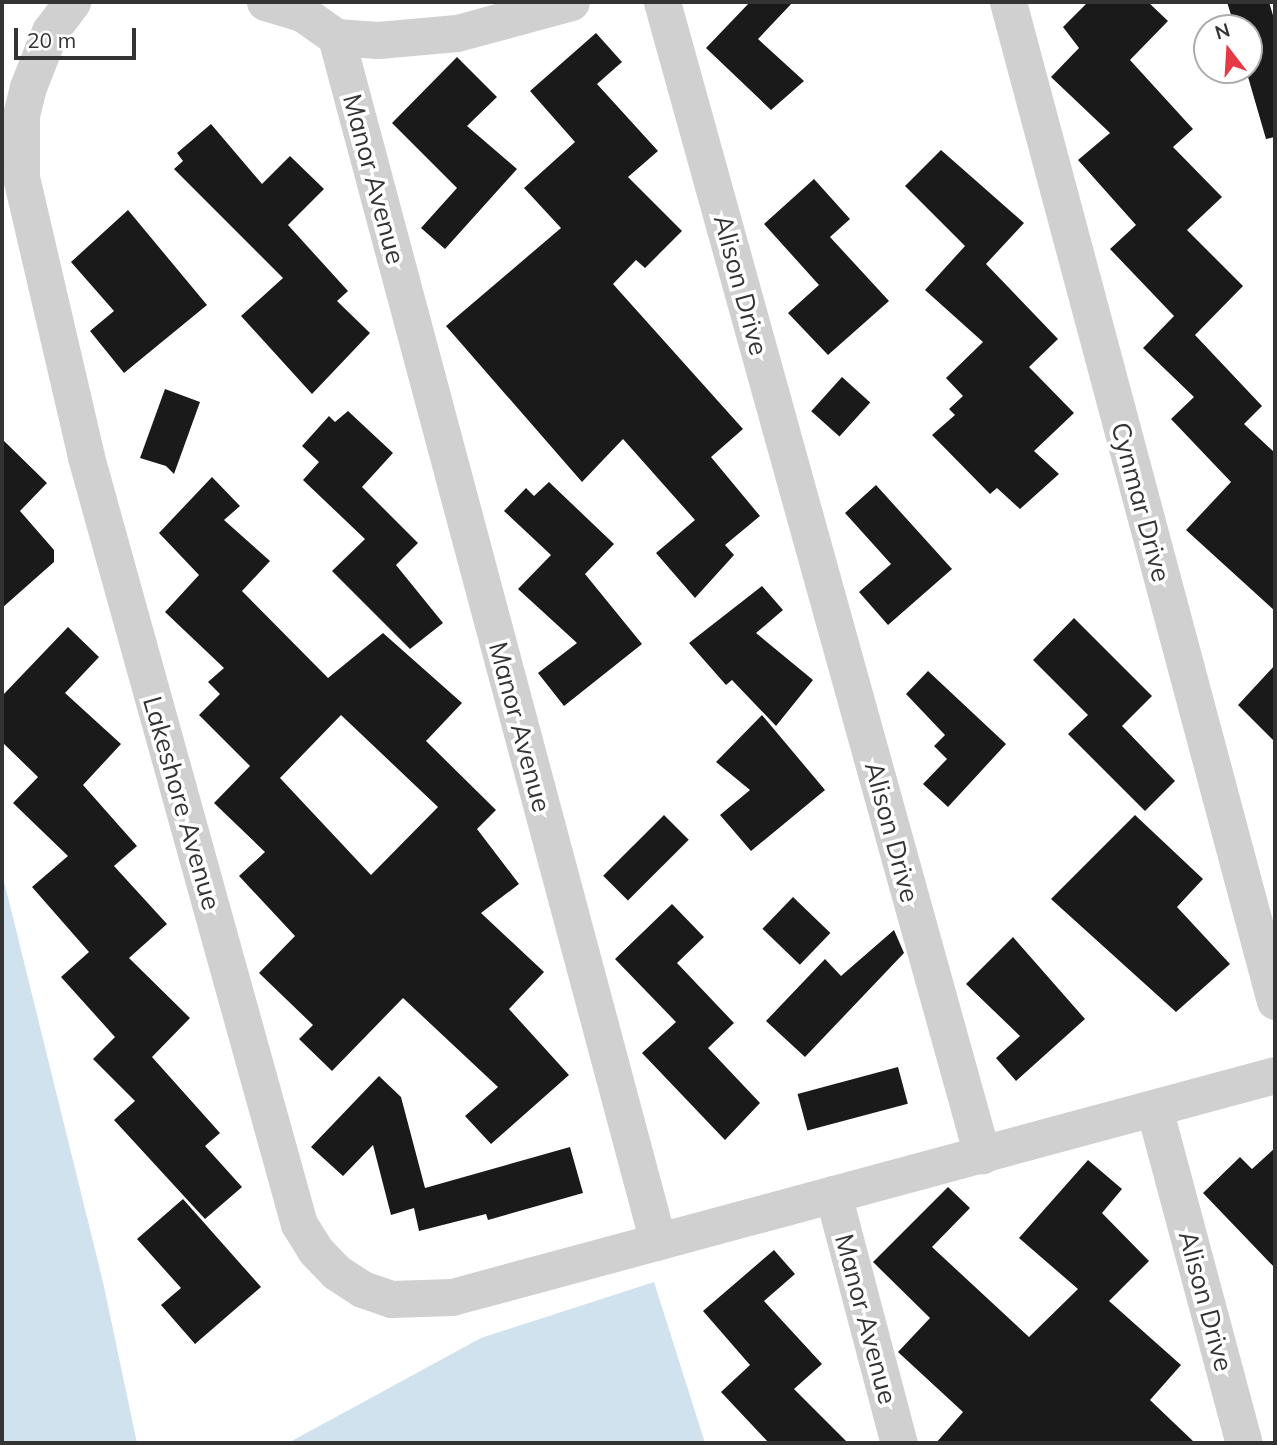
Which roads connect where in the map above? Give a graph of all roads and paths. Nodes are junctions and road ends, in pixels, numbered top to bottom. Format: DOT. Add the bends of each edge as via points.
graph roads {
  1 [pos="72,2"];
  2 [pos="265,2"];
  3 [pos="571,2"];
  4 [pos="662,2"];
  5 [pos="1008,2"];
  6 [pos="336,37"];
  7 [pos="1275,1002"];
  8 [pos="1275,1075"];
  9 [pos="1154,1108"];
  10 [pos="982,1155"];
  11 [pos="833,1195"];
  12 [pos="658,1242"];
  13 [pos="899,1443"];
  14 [pos="1244,1443"];
  1 -- 12 [label="street, Lakeshore Avenue" via="50,32 28,87 20,137 21,177 86,457 299,1224 315,1251 354,1283 391,1299 422,1302"];
  2 -- 6 [label="street" via="302,13"];
  3 -- 6 [label="street" via="457,33 378,40"];
  4 -- 10 [label="street, Alison Drive"];
  5 -- 7 [label="street, Cynmar Drive"];
  6 -- 12 [label="street, Manor Avenue"];
  8 -- 9 [label="street"];
  9 -- 10 [label="street"];
  9 -- 14 [label="street, Alison Drive"];
  10 -- 11 [label="street"];
  11 -- 12 [label="street"];
  11 -- 13 [label="street, Manor Avenue"];
}
